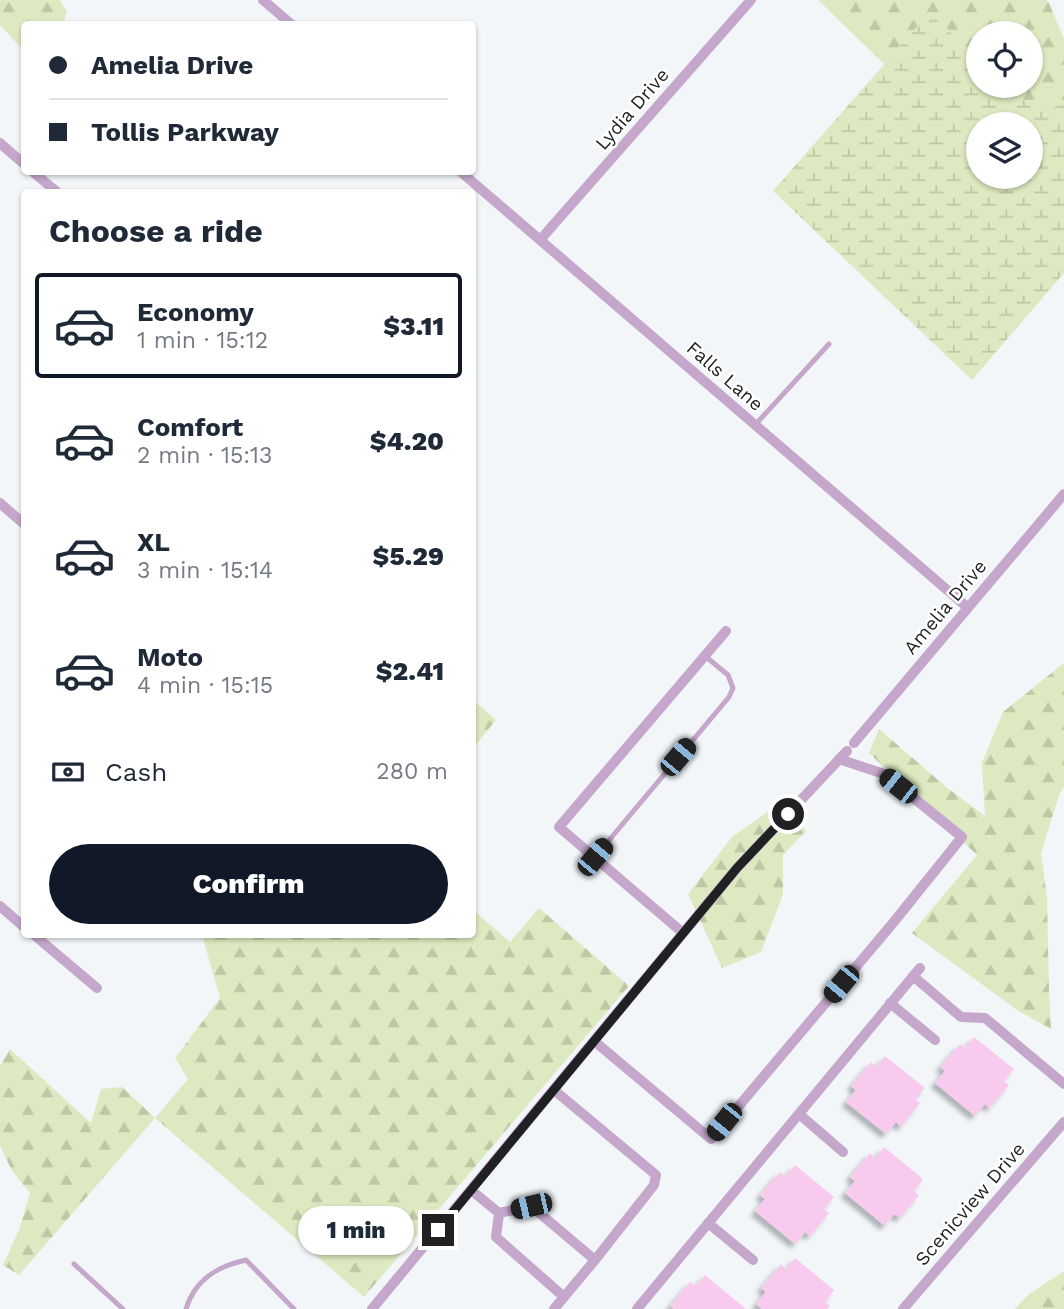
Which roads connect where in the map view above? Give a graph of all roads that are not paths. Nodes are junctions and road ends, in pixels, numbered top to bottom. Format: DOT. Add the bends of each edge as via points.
graph roads {
  1 [pos="263,0"];
  2 [pos="751,0"];
  3 [pos="288,21"];
  4 [pos="0,143"];
  5 [pos="21,161"];
  6 [pos="37,175"];
  7 [pos="464,175"];
  8 [pos="53,189"];
  9 [pos="540,240"];
  10 [pos="828,344"];
  11 [pos="755,425"];
  12 [pos="1064,494"];
  13 [pos="0,503"];
  14 [pos="21,521"];
  15 [pos="967,607"];
  16 [pos="726,631"];
  17 [pos="705,656"];
  18 [pos="847,751"];
  19 [pos="595,857"];
  20 [pos="0,906"];
  21 [pos="21,924"];
  22 [pos="684,933"];
  23 [pos="38,938"];
  24 [pos="97,988"];
  25 [pos="890,1003"];
  26 [pos="935,1040"];
  27 [pos="594,1041"];
  28 [pos="1064,1084"];
  29 [pos="554,1090"];
  30 [pos="799,1114"];
  31 [pos="1064,1122"];
  32 [pos="843,1152"];
  33 [pos="471,1191"];
  34 [pos="499,1213"];
  35 [pos="708,1223"];
  36 [pos="595,1260"];
  37 [pos="754,1260"];
  38 [pos="75,1264"];
  39 [pos="564,1297"];
  40 [pos="123,1309"];
  41 [pos="186,1309"];
  42 [pos="294,1309"];
  43 [pos="372,1309"];
  44 [pos="554,1309"];
  45 [pos="637,1309"];
  46 [pos="903,1309"];
  1 -- 3 [label="street"];
  2 -- 9 [label="street, Lydia Drive"];
  4 -- 5 [label="street"];
  6 -- 8 [label="street"];
  7 -- 9 [label="street, Falls Lane"];
  9 -- 11 [label="street, Falls Lane"];
  10 -- 11 [label="lane"];
  11 -- 15 [label="street, Falls Lane"];
  12 -- 15 [label="street, Amelia Drive"];
  13 -- 14 [label="street"];
  15 -- 18 [label="street, Amelia Drive"];
  16 -- 17 [label="street"];
  17 -- 19 [label="lane" via="727,675 733,688 729,697"];
  17 -- 19 [label="street" via="559,827"];
  18 -- 22 [label="street, Amelia Drive" via="737,868"];
  18 -- 27 [label="street" via="884,774 962,837 711,1139"];
  19 -- 22 [label="street"];
  20 -- 21 [label="street"];
  22 -- 27 [label="street, Amelia Drive"];
  23 -- 24 [label="street"];
  25 -- 26 [label="street"];
  25 -- 28 [label="street" via="916,972 961,1017 985,1018"];
  25 -- 30 [label="street"];
  27 -- 29 [label="street, Amelia Drive"];
  29 -- 33 [label="street, Amelia Drive"];
  29 -- 36 [label="street" via="656,1175 654,1185"];
  30 -- 32 [label="street"];
  30 -- 35 [label="street"];
  31 -- 46 [label="street, Scenicview Drive"];
  33 -- 34 [label="street"];
  33 -- 43 [label="street, Amelia Drive"];
  34 -- 36 [label="street" via="531,1206"];
  34 -- 39 [label="street" via="495,1237"];
  35 -- 37 [label="street"];
  35 -- 45 [label="street"];
  36 -- 39 [label="street"];
  38 -- 40 [label="lane"];
  39 -- 44 [label="street"];
  41 -- 42 [label="lane" via="207,1276 227,1264 246,1260"];
}
